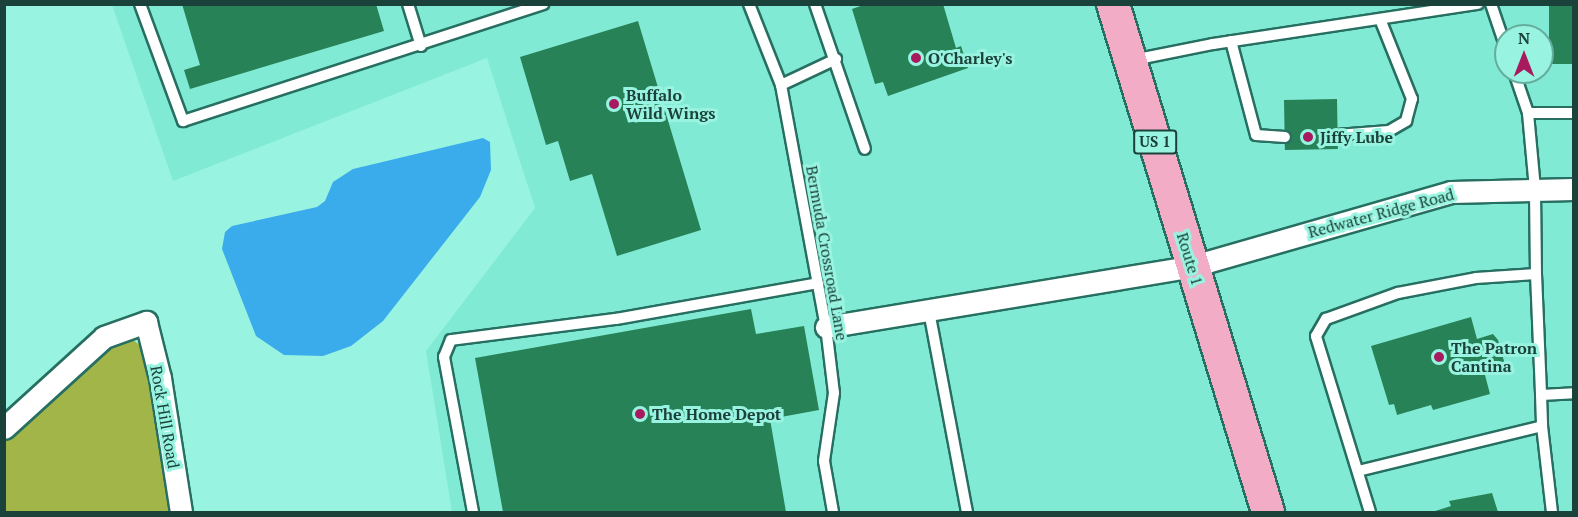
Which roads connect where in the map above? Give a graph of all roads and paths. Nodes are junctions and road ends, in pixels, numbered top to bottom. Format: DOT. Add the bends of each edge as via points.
graph roads {
  1 [pos="140,4"];
  2 [pos="408,4"];
  3 [pos="543,4"];
  4 [pos="749,4"];
  5 [pos="815,4"];
  6 [pos="1113,4"];
  7 [pos="1478,4"];
  8 [pos="1491,4"];
  9 [pos="1380,19"];
  10 [pos="1498,24"];
  11 [pos="1231,41"];
  12 [pos="421,46"];
  13 [pos="836,59"];
  14 [pos="1130,61"];
  15 [pos="1518,84"];
  16 [pos="781,85"];
  17 [pos="1528,113"];
  18 [pos="1574,113"];
  19 [pos="1338,135"];
  20 [pos="1285,137"];
  21 [pos="865,148"];
  22 [pos="1535,189"];
  23 [pos="1574,189"];
  24 [pos="1193,266"];
  25 [pos="1536,274"];
  26 [pos="818,283"];
  27 [pos="929,311"];
  28 [pos="826,327"];
  29 [pos="1574,393"];
  30 [pos="1541,395"];
  31 [pos="1542,426"];
  32 [pos="4,428"];
  33 [pos="1358,471"];
  34 [pos="181,513"];
  35 [pos="473,513"];
  36 [pos="833,513"];
  37 [pos="967,513"];
  38 [pos="1268,513"];
  39 [pos="1370,513"];
  40 [pos="1552,513"];
  1 -- 12 [label="lane" via="183,121"];
  2 -- 12 [label="lane"];
  3 -- 12 [label="lane"];
  4 -- 16 [label="lane, Bermuda Crossroad Lane"];
  5 -- 13 [label="lane"];
  6 -- 14 [label="main road, Route 1 / US 1"];
  7 -- 9 [label="lane"];
  8 -- 10 [label="lane"];
  9 -- 11 [label="lane"];
  9 -- 19 [label="lane" via="1412,99 1406,121 1389,130"];
  11 -- 14 [label="lane"];
  11 -- 20 [label="lane" via="1256,135"];
  13 -- 16 [label="lane"];
  13 -- 21 [label="lane"];
  14 -- 24 [label="main road, Route 1 / US 1"];
  15 -- 17 [label="lane"];
  16 -- 26 [label="lane, Bermuda Crossroad Lane"];
  17 -- 18 [label="lane"];
  17 -- 22 [label="lane"];
  22 -- 23 [label="street, Redwater Ridge Road"];
  22 -- 24 [label="street, Redwater Ridge Road" via="1475,190 1426,198"];
  22 -- 25 [label="lane"];
  24 -- 27 [label="street, Redwater Ridge Road"];
  24 -- 38 [label="main road, Route 1 / US 1"];
  25 -- 30 [label="lane"];
  25 -- 33 [label="lane" via="1476,278 1398,293 1326,319 1316,336"];
  26 -- 28 [label="lane, Bermuda Crossroad Lane"];
  26 -- 35 [label="lane" via="616,319 451,340 444,357"];
  27 -- 28 [label="street, Redwater Ridge Road"];
  27 -- 37 [label="lane"];
  28 -- 36 [label="lane, Bermuda Crossroad Lane" via="834,393 824,461"];
  29 -- 30 [label="lane"];
  30 -- 31 [label="lane"];
  31 -- 33 [label="lane"];
  31 -- 40 [label="lane"];
  32 -- 34 [label="street, Rock Hill Road" via="104,337 146,322 160,378"];
  33 -- 39 [label="lane"];
}
